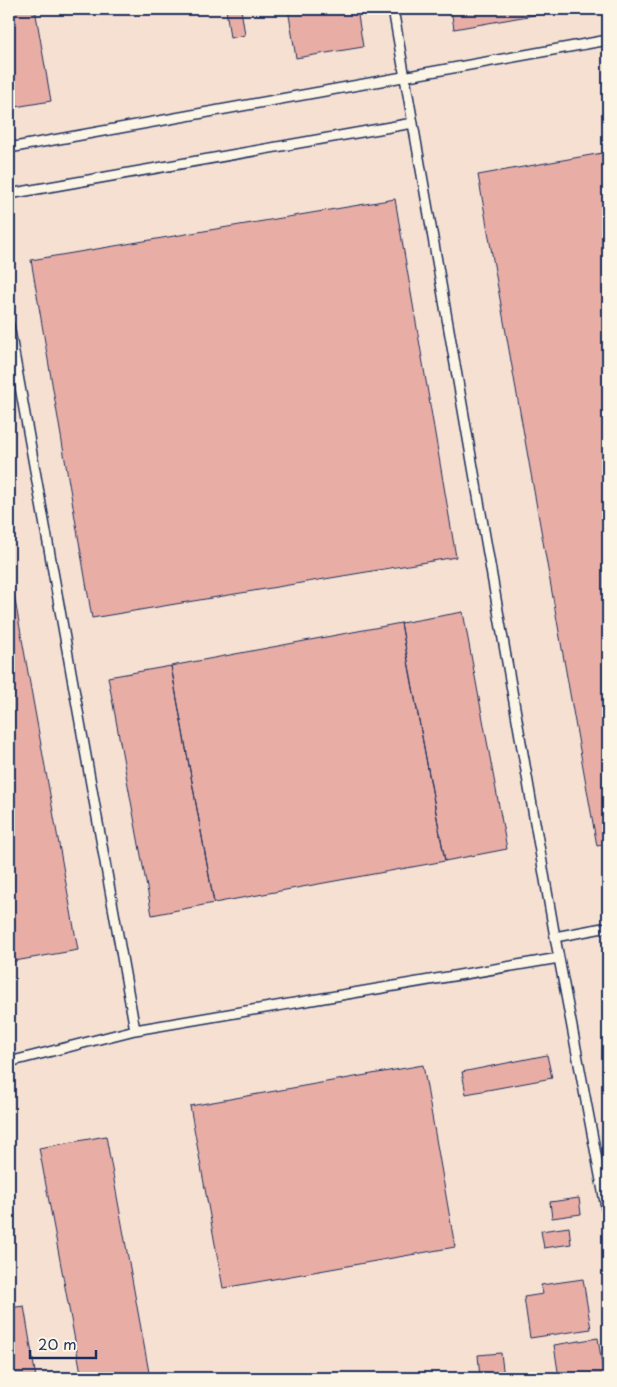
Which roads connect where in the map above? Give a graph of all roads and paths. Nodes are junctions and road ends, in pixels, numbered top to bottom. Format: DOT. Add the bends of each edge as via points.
graph roads {
  1 [pos="393,9"];
  2 [pos="608,40"];
  3 [pos="405,78"];
  4 [pos="413,123"];
  5 [pos="9,148"];
  6 [pos="9,194"];
  7 [pos="9,325"];
  8 [pos="608,926"];
  9 [pos="555,937"];
  10 [pos="559,958"];
  11 [pos="135,1030"];
  12 [pos="9,1062"];
  13 [pos="608,1218"];
  1 -- 3 [label="lane"];
  2 -- 3 [label="lane"];
  3 -- 4 [label="lane"];
  3 -- 5 [label="lane"];
  4 -- 6 [label="lane"];
  4 -- 9 [label="lane"];
  7 -- 11 [label="lane"];
  8 -- 9 [label="lane"];
  9 -- 10 [label="lane"];
  10 -- 11 [label="lane"];
  10 -- 13 [label="lane"];
  11 -- 12 [label="lane"];
}
